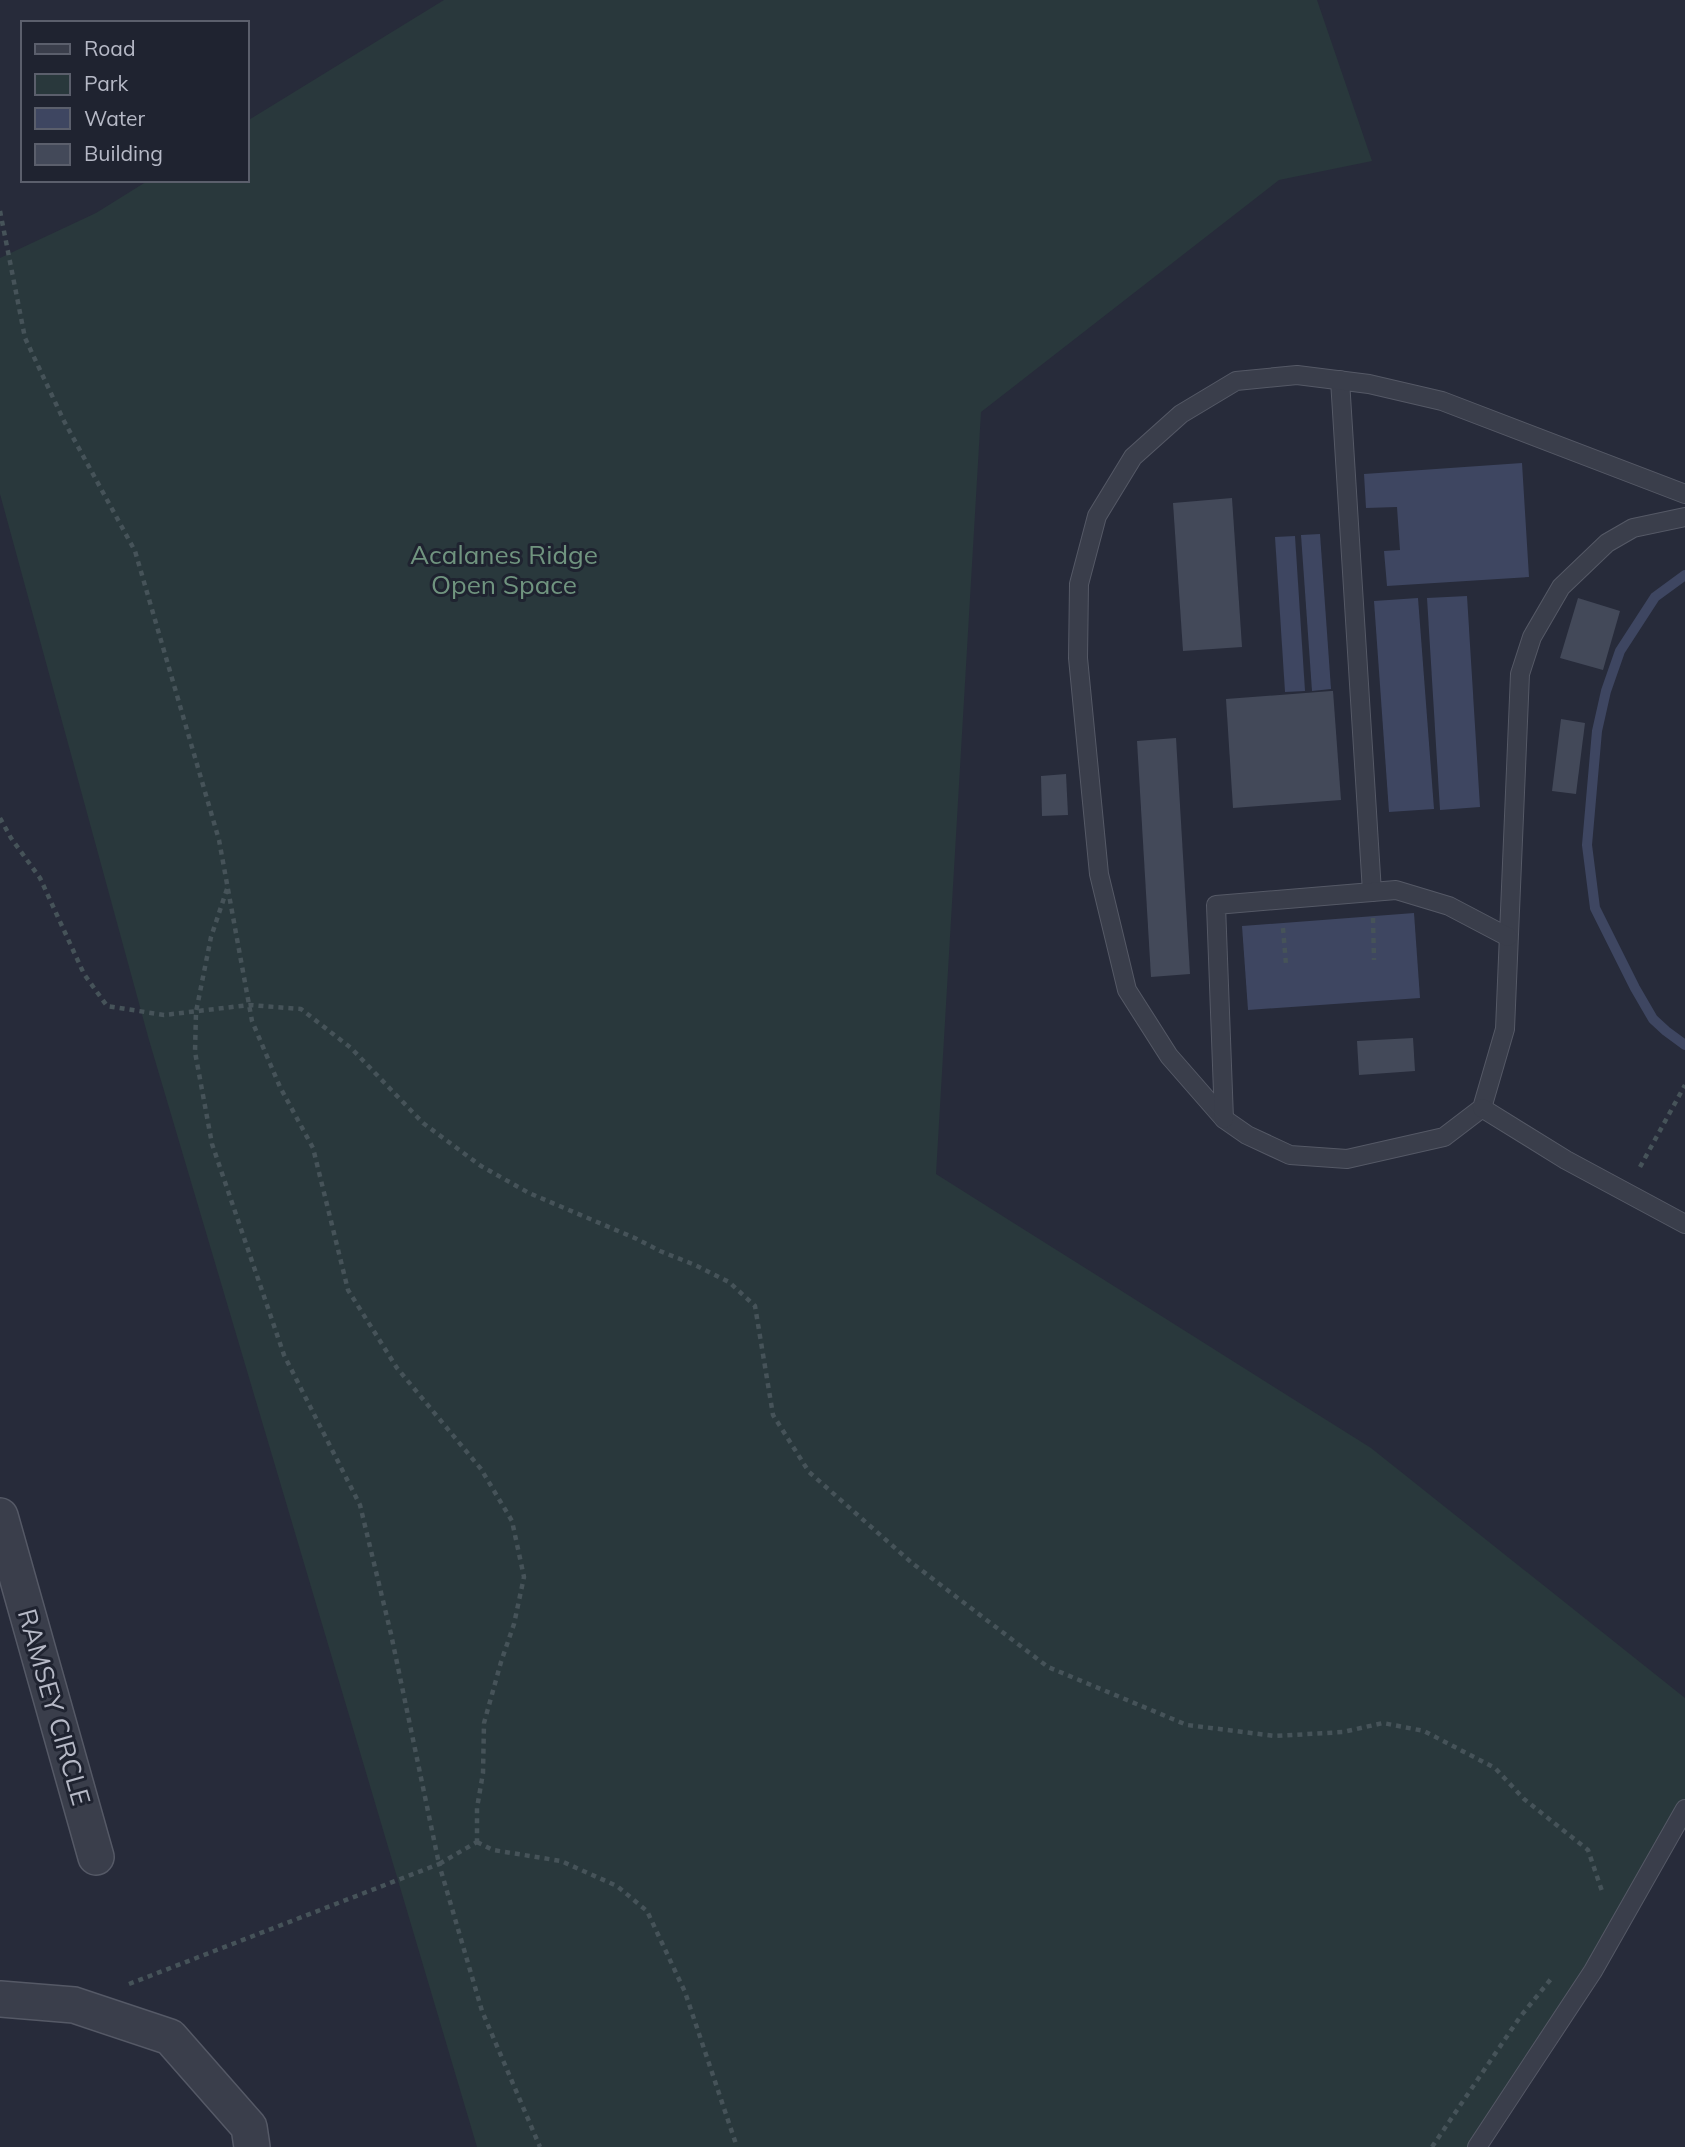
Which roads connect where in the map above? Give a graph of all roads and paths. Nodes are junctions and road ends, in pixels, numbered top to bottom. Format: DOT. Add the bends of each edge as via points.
graph roads {
  1 [pos="0,211"];
  2 [pos="1340,380"];
  3 [pos="1685,494"];
  4 [pos="1685,517"];
  5 [pos="0,818"];
  6 [pos="228,887"];
  7 [pos="1372,892"];
  8 [pos="1281,899"];
  9 [pos="1508,937"];
  10 [pos="1374,960"];
  11 [pos="1286,965"];
  12 [pos="249,1004"];
  13 [pos="196,1012"];
  14 [pos="1685,1086"];
  15 [pos="1482,1108"];
  16 [pos="1224,1119"];
  17 [pos="1626,1193"];
  18 [pos="1685,1224"];
  19 [pos="0,1516"];
  20 [pos="1685,1809"];
  21 [pos="477,1842"];
  22 [pos="96,1857"];
  23 [pos="439,1864"];
  24 [pos="1605,1899"];
  25 [pos="1554,1975"];
  26 [pos="127,1985"];
  27 [pos="0,1999"];
  28 [pos="252,2147"];
  29 [pos="540,2147"];
  30 [pos="737,2147"];
  31 [pos="1432,2147"];
  32 [pos="1477,2147"];
  1 -- 6 [label="path" via="25,338 135,551 219,840"];
  2 -- 3 [label="lane" via="1442,401"];
  2 -- 7 [label="lane"];
  2 -- 16 [label="lane" via="1297,374 1236,381 1181,414 1133,457 1104,504 1079,584 1078,658 1099,874 1127,990 1169,1056"];
  4 -- 9 [label="lane" via="1633,528 1607,543 1561,587 1532,637 1520,674"];
  5 -- 13 [label="path" via="40,878 84,974 107,1006 164,1014"];
  6 -- 12 [label="path"];
  6 -- 13 [label="path" via="211,937"];
  7 -- 8 [label="lane"];
  7 -- 9 [label="lane" via="1396,890 1448,906"];
  7 -- 10 [label="path"];
  8 -- 11 [label="path"];
  8 -- 16 [label="lane" via="1216,905"];
  9 -- 15 [label="lane" via="1505,1029"];
  12 -- 13 [label="path"];
  12 -- 21 [label="path" via="280,1087 313,1148 348,1290 397,1367 481,1469 512,1521 524,1577 484,1723"];
  12 -- 24 [label="path" via="301,1009 351,1048 423,1123 481,1166 529,1193 729,1282 755,1306 774,1415 809,1472 912,1563 1048,1667 1187,1726 1275,1736 1343,1732 1383,1723 1424,1731 1495,1769 1524,1799 1588,1850"];
  13 -- 23 [label="path" via="195,1052 212,1144 284,1355 360,1505"];
  14 -- 17 [label="path"];
  15 -- 16 [label="lane" via="1444,1137 1347,1159 1290,1155"];
  15 -- 17 [label="lane"];
  17 -- 18 [label="lane"];
  19 -- 22 [label="street, RAMSEY CIRCLE"];
  20 -- 32 [label="lane" via="1593,1971"];
  21 -- 23 [label="path"];
  21 -- 30 [label="path" via="493,1850 561,1861 617,1886 647,1911 685,1992"];
  23 -- 26 [label="path"];
  23 -- 29 [label="path" via="482,2011"];
  25 -- 31 [label="path"];
  27 -- 28 [label="street" via="74,2005 170,2037 248,2127"];
}
